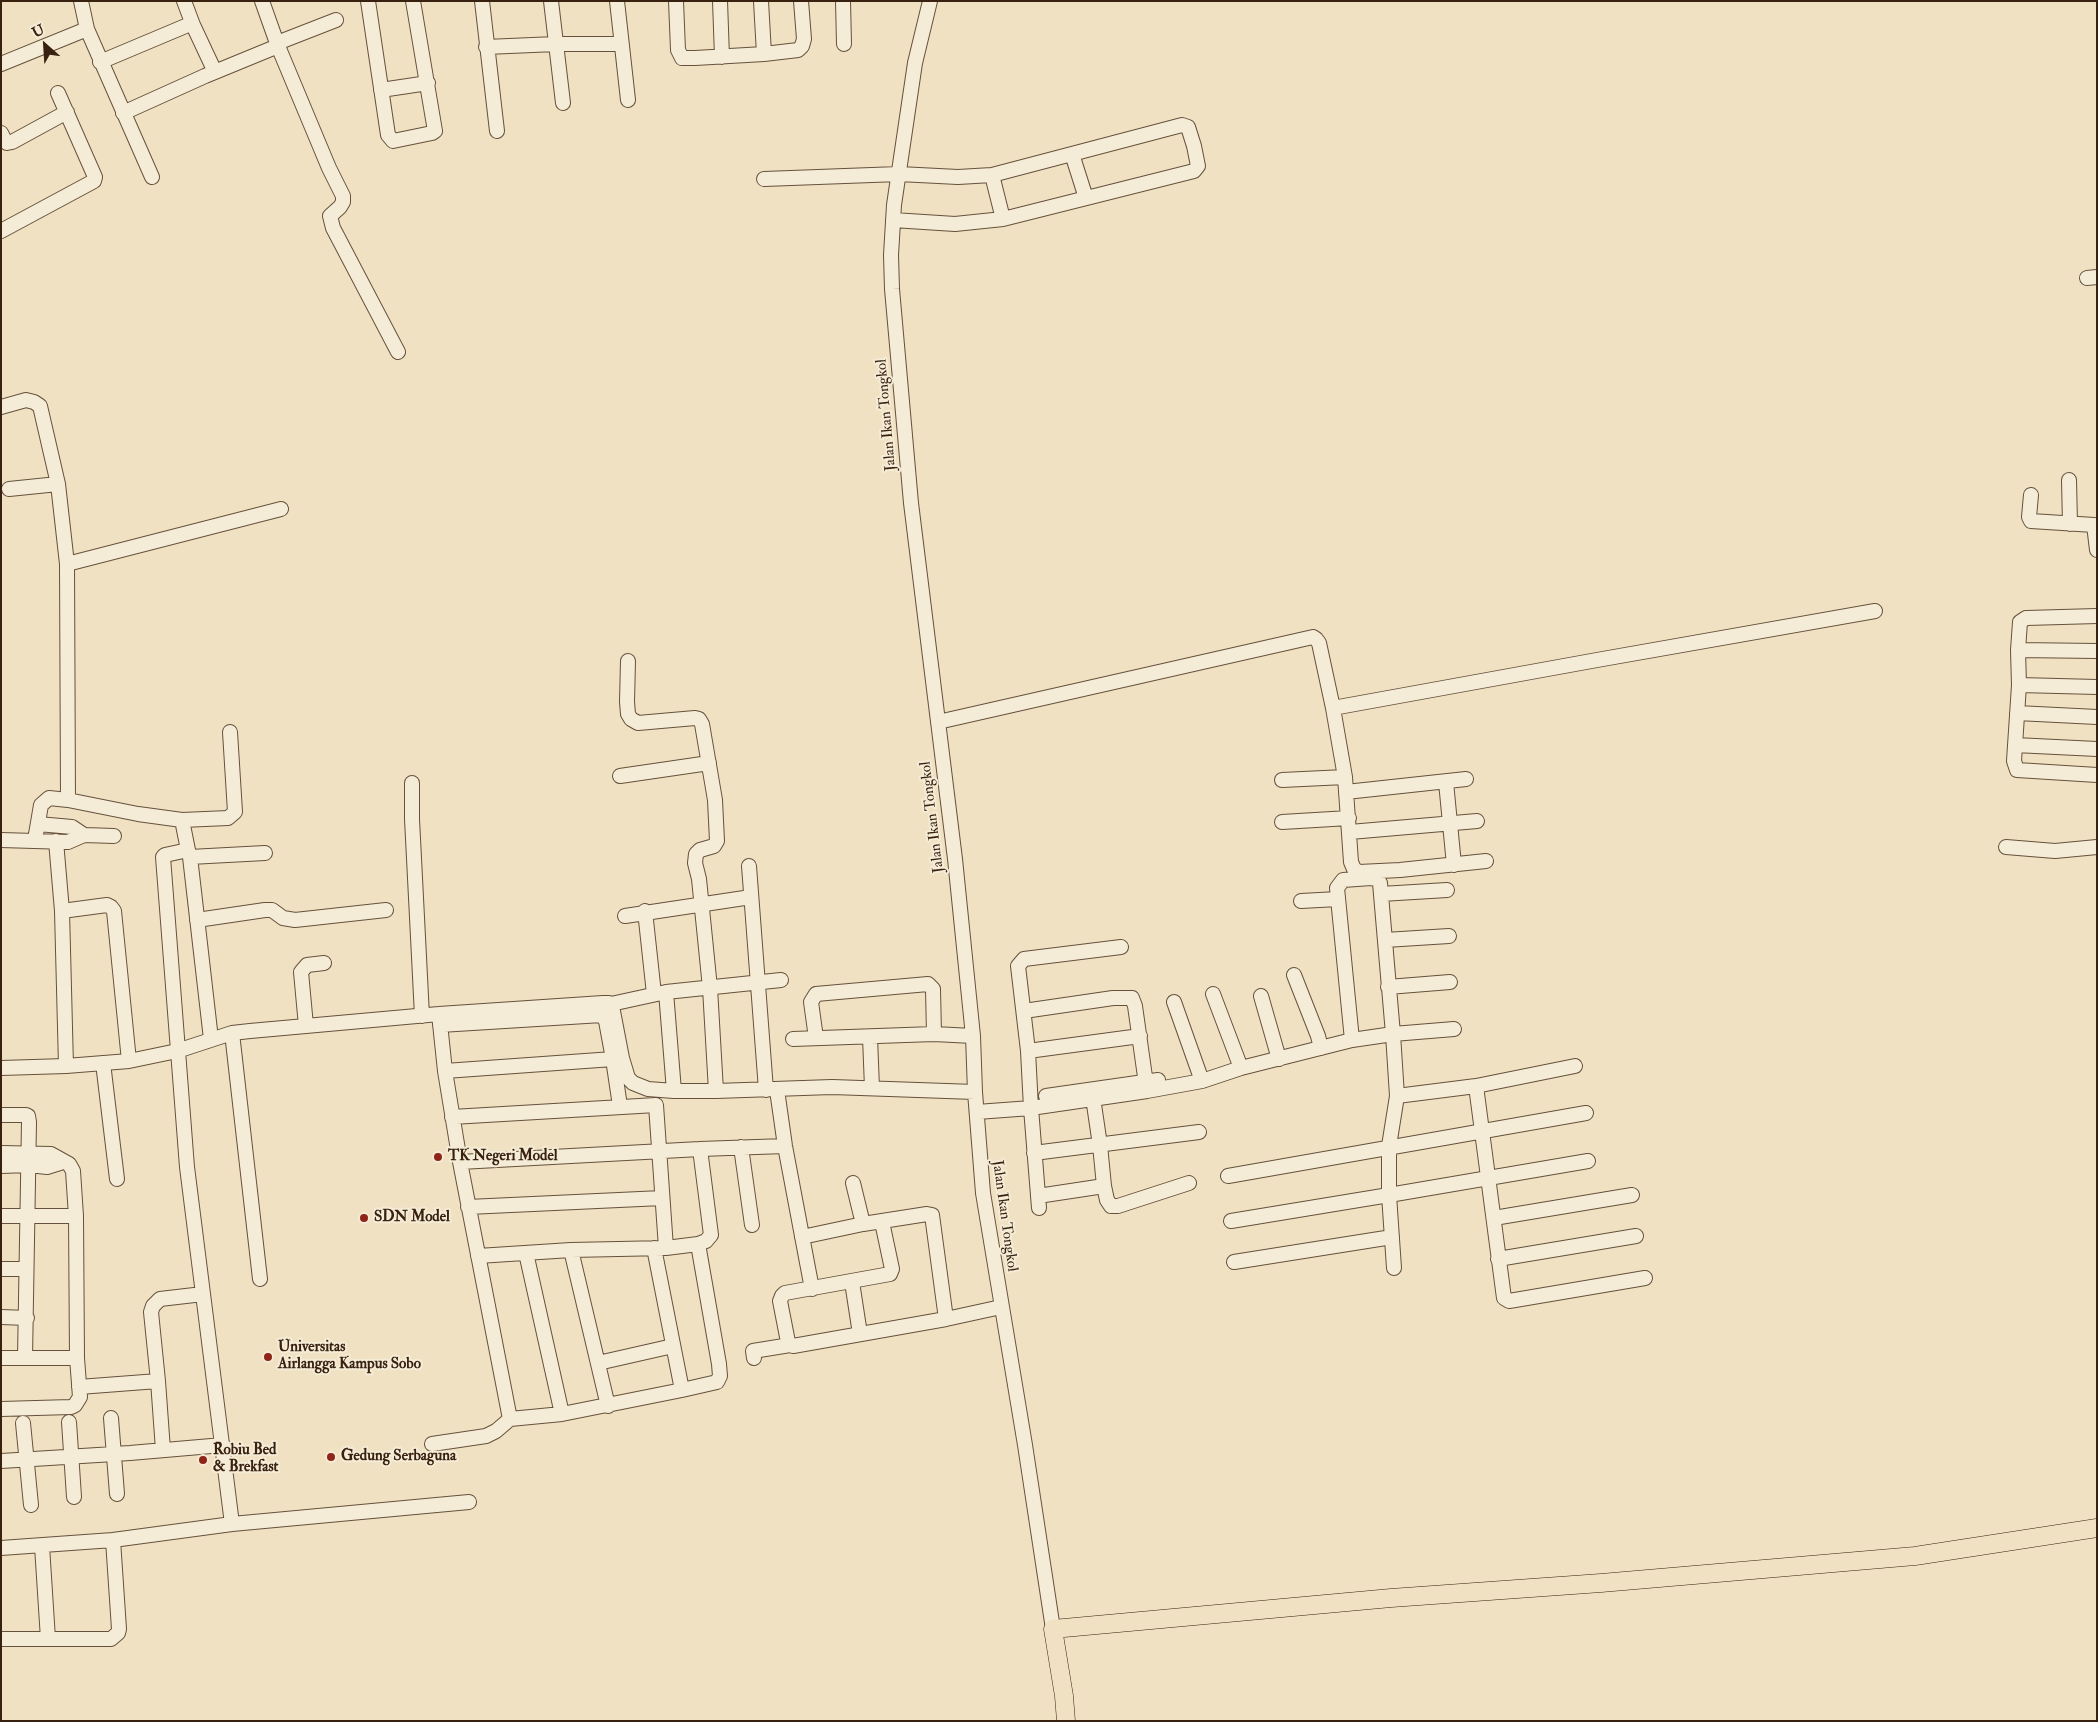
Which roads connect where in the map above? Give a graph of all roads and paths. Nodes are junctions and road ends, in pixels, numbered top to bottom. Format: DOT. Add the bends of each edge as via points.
graph roads {
  1 [pos="81,1"];
  2 [pos="184,1"];
  3 [pos="262,1"];
  4 [pos="368,1"];
  5 [pos="413,1"];
  6 [pos="482,1"];
  7 [pos="551,1"];
  8 [pos="617,1"];
  9 [pos="676,1"];
  10 [pos="720,1"];
  11 [pos="761,1"];
  12 [pos="801,1"];
  13 [pos="843,1"];
  14 [pos="930,1"];
  15 [pos="336,20"];
  16 [pos="193,25"];
  17 [pos="87,29"];
  18 [pos="277,44"];
  19 [pos="556,44"];
  20 [pos="622,44"];
  21 [pos="844,44"];
  22 [pos="486,47"];
  23 [pos="764,54"];
  24 [pos="722,57"];
  25 [pos="100,62"];
  26 [pos="1,64"];
  27 [pos="215,72"];
  28 [pos="428,83"];
  29 [pos="382,90"];
  30 [pos="58,93"];
  31 [pos="628,100"];
  32 [pos="563,103"];
  33 [pos="67,112"];
  34 [pos="123,114"];
  35 [pos="497,131"];
  36 [pos="3,141"];
  37 [pos="1072,154"];
  38 [pos="899,174"];
  39 [pos="992,176"];
  40 [pos="152,177"];
  41 [pos="764,179"];
  42 [pos="1086,198"];
  43 [pos="1003,219"];
  44 [pos="893,220"];
  45 [pos="1,231"];
  46 [pos="398,352"];
  47 [pos="1,406"];
  48 [pos="2069,480"];
  49 [pos="58,484"];
  50 [pos="9,489"];
  51 [pos="2031,495"];
  52 [pos="281,509"];
  53 [pos="2070,524"];
  54 [pos="2097,550"];
  55 [pos="67,564"];
  56 [pos="1875,611"];
  57 [pos="2097,616"];
  58 [pos="2018,650"];
  59 [pos="2097,651"];
  60 [pos="628,661"];
  61 [pos="2019,685"];
  62 [pos="2097,687"];
  63 [pos="1333,708"];
  64 [pos="2017,713"];
  65 [pos="2097,717"];
  66 [pos="938,722"];
  67 [pos="230,732"];
  68 [pos="2015,745"];
  69 [pos="2097,749"];
  70 [pos="709,763"];
  71 [pos="2097,775"];
  72 [pos="620,776"];
  73 [pos="1345,777"];
  74 [pos="1466,779"];
  75 [pos="1282,780"];
  76 [pos="1446,782"];
  77 [pos="412,783"];
  78 [pos="1346,792"];
  79 [pos="68,800"];
  80 [pos="182,820"];
  81 [pos="1477,821"];
  82 [pos="1282,822"];
  83 [pos="1451,823"];
  84 [pos="38,824"];
  85 [pos="1350,825"];
  86 [pos="84,835"];
  87 [pos="114,836"];
  88 [pos="1,840"];
  89 [pos="35,840"];
  90 [pos="56,841"];
  91 [pos="2006,847"];
  92 [pos="2097,847"];
  93 [pos="265,853"];
  94 [pos="189,854"];
  95 [pos="1486,861"];
  96 [pos="1454,865"];
  97 [pos="749,866"];
  98 [pos="1447,890"];
  99 [pos="1381,894"];
  100 [pos="751,898"];
  101 [pos="1338,899"];
  102 [pos="1301,901"];
  103 [pos="702,904"];
  104 [pos="386,910"];
  105 [pos="62,911"];
  106 [pos="645,911"];
  107 [pos="625,916"];
  108 [pos="197,920"];
  109 [pos="1449,936"];
  110 [pos="1385,940"];
  111 [pos="1120,946"];
  112 [pos="324,963"];
  113 [pos="1294,975"];
  114 [pos="781,980"];
  115 [pos="1450,982"];
  116 [pos="758,983"];
  117 [pos="1388,987"];
  118 [pos="710,988"];
  119 [pos="660,993"];
  120 [pos="1213,994"];
  121 [pos="1261,996"];
  122 [pos="1174,1002"];
  123 [pos="611,1004"];
  124 [pos="1024,1011"];
  125 [pos="422,1016"];
  126 [pos="439,1019"];
  127 [pos="306,1026"];
  128 [pos="1454,1029"];
  129 [pos="232,1033"];
  130 [pos="934,1034"];
  131 [pos="1393,1034"];
  132 [pos="973,1036"];
  133 [pos="1140,1036"];
  134 [pos="870,1037"];
  135 [pos="816,1038"];
  136 [pos="211,1039"];
  137 [pos="793,1039"];
  138 [pos="1352,1040"];
  139 [pos="1320,1048"];
  140 [pos="177,1051"];
  141 [pos="1028,1051"];
  142 [pos="613,1059"];
  143 [pos="1279,1059"];
  144 [pos="129,1060"];
  145 [pos="102,1062"];
  146 [pos="66,1066"];
  147 [pos="1574,1066"];
  148 [pos="1,1068"];
  149 [pos="1241,1068"];
  150 [pos="445,1070"];
  151 [pos="1205,1078"];
  152 [pos="1476,1086"];
  153 [pos="1147,1087"];
  154 [pos="872,1088"];
  155 [pos="772,1090"];
  156 [pos="674,1091"];
  157 [pos="716,1091"];
  158 [pos="1092,1094"];
  159 [pos="1397,1096"];
  160 [pos="976,1103"];
  161 [pos="1030,1104"];
  162 [pos="620,1106"];
  163 [pos="1586,1113"];
  164 [pos="1,1115"];
  165 [pos="452,1117"];
  166 [pos="1199,1132"];
  167 [pos="1483,1132"];
  168 [pos="1100,1145"];
  169 [pos="784,1146"];
  170 [pos="1390,1146"];
  171 [pos="741,1147"];
  172 [pos="700,1149"];
  173 [pos="658,1151"];
  174 [pos="1,1153"];
  175 [pos="1034,1153"];
  176 [pos="29,1159"];
  177 [pos="1588,1161"];
  178 [pos="460,1162"];
  179 [pos="1,1166"];
  180 [pos="1228,1176"];
  181 [pos="1489,1176"];
  182 [pos="117,1179"];
  183 [pos="1189,1183"];
  184 [pos="853,1184"];
  185 [pos="1104,1186"];
  186 [pos="1389,1195"];
  187 [pos="1632,1195"];
  188 [pos="662,1198"];
  189 [pos="468,1207"];
  190 [pos="26,1215"];
  191 [pos="1,1216"];
  192 [pos="76,1216"];
  193 [pos="1494,1218"];
  194 [pos="1231,1221"];
  195 [pos="882,1222"];
  196 [pos="863,1224"];
  197 [pos="752,1225"];
  198 [pos="1636,1236"];
  199 [pos="802,1237"];
  200 [pos="1392,1237"];
  201 [pos="698,1244"];
  202 [pos="660,1248"];
  203 [pos="571,1250"];
  204 [pos="526,1253"];
  205 [pos="478,1256"];
  206 [pos="1498,1260"];
  207 [pos="1234,1262"];
  208 [pos="1394,1268"];
  209 [pos="1,1269"];
  210 [pos="26,1269"];
  211 [pos="260,1278"];
  212 [pos="1645,1278"];
  213 [pos="852,1282"];
  214 [pos="812,1289"];
  215 [pos="203,1294"];
  216 [pos="1001,1307"];
  217 [pos="1,1318"];
  218 [pos="27,1318"];
  219 [pos="946,1319"];
  220 [pos="860,1334"];
  221 [pos="790,1345"];
  222 [pos="673,1346"];
  223 [pos="1,1358"];
  224 [pos="25,1358"];
  225 [pos="77,1358"];
  226 [pos="754,1358"];
  227 [pos="598,1363"];
  228 [pos="158,1381"];
  229 [pos="79,1387"];
  230 [pos="682,1390"];
  231 [pos="608,1406"];
  232 [pos="1,1409"];
  233 [pos="562,1414"];
  234 [pos="111,1418"];
  235 [pos="510,1419"];
  236 [pos="69,1422"];
  237 [pos="24,1423"];
  238 [pos="432,1444"];
  239 [pos="223,1445"];
  240 [pos="163,1450"];
  241 [pos="114,1454"];
  242 [pos="72,1456"];
  243 [pos="27,1459"];
  244 [pos="1,1461"];
  245 [pos="117,1494"];
  246 [pos="74,1497"];
  247 [pos="469,1502"];
  248 [pos="31,1505"];
  249 [pos="232,1524"];
  250 [pos="2097,1528"];
  251 [pos="113,1540"];
  252 [pos="42,1546"];
  253 [pos="1,1548"];
  254 [pos="1052,1629"];
  255 [pos="48,1639"];
  256 [pos="1,1640"];
  257 [pos="1066,1721"];
  1 -- 17 [label="street"];
  2 -- 16 [label="street"];
  3 -- 18 [label="street"];
  4 -- 29 [label="street"];
  5 -- 28 [label="street"];
  6 -- 22 [label="street"];
  7 -- 19 [label="street"];
  8 -- 20 [label="street"];
  9 -- 24 [label="street" via="678,50 682,58"];
  10 -- 24 [label="street"];
  11 -- 23 [label="street"];
  12 -- 23 [label="street" via="802,46 798,50"];
  13 -- 21 [label="street"];
  14 -- 38 [label="street, Jalan Ikan Tongkol" via="915,63"];
  15 -- 18 [label="street"];
  16 -- 25 [label="street"];
  16 -- 27 [label="street"];
  17 -- 25 [label="street"];
  17 -- 26 [label="street"];
  18 -- 27 [label="street"];
  18 -- 46 [label="street" via="343,196 340,207 330,216 332,228"];
  19 -- 20 [label="street"];
  19 -- 22 [label="street"];
  19 -- 32 [label="street"];
  20 -- 31 [label="street"];
  22 -- 35 [label="street"];
  23 -- 24 [label="street"];
  25 -- 34 [label="street"];
  27 -- 34 [label="street"];
  28 -- 29 [label="street"];
  28 -- 29 [label="street" via="435,131 393,141 388,135"];
  30 -- 33 [label="street"];
  33 -- 36 [label="street" via="12,142"];
  33 -- 45 [label="street" via="94,181"];
  34 -- 40 [label="street"];
  37 -- 39 [label="street"];
  37 -- 42 [label="street"];
  37 -- 42 [label="street" via="1182,124 1191,132 1198,166 1194,171"];
  38 -- 39 [label="street"];
  38 -- 41 [label="street"];
  38 -- 44 [label="street, Jalan Ikan Tongkol"];
  39 -- 43 [label="street"];
  42 -- 43 [label="street"];
  43 -- 44 [label="street" via="955,224"];
  44 -- 66 [label="street, Jalan Ikan Tongkol" via="891,270 899,382"];
  47 -- 49 [label="street" via="26,400 40,406"];
  48 -- 53 [label="street"];
  49 -- 50 [label="street"];
  49 -- 55 [label="street"];
  51 -- 53 [label="street" via="2031,521"];
  52 -- 55 [label="street"];
  53 -- 54 [label="street" via="2094,525"];
  55 -- 79 [label="street"];
  56 -- 63 [label="street"];
  57 -- 58 [label="street" via="2024,619 2019,625"];
  58 -- 59 [label="street"];
  58 -- 61 [label="street"];
  60 -- 70 [label="street" via="627,702 631,719 638,723 699,719"];
  61 -- 62 [label="street"];
  61 -- 64 [label="street"];
  63 -- 66 [label="street" via="1319,643 1313,637"];
  63 -- 73 [label="street"];
  64 -- 65 [label="street"];
  64 -- 68 [label="street"];
  66 -- 132 [label="street, Jalan Ikan Tongkol"];
  67 -- 80 [label="street" via="234,815 216,820"];
  68 -- 69 [label="street"];
  68 -- 71 [label="street" via="2017,770"];
  70 -- 72 [label="street"];
  70 -- 103 [label="street" via="717,840 714,846 696,854"];
  73 -- 75 [label="street"];
  73 -- 78 [label="street"];
  74 -- 76 [label="street"];
  76 -- 78 [label="street"];
  76 -- 83 [label="street"];
  77 -- 125 [label="street"];
  78 -- 85 [label="street"];
  79 -- 80 [label="street"];
  79 -- 84 [label="street" via="46,799 41,805"];
  80 -- 94 [label="street"];
  81 -- 83 [label="street"];
  82 -- 85 [label="street"];
  83 -- 85 [label="street"];
  83 -- 96 [label="street"];
  84 -- 86 [label="street" via="72,827"];
  84 -- 89 [label="street"];
  85 -- 96 [label="street" via="1351,862 1356,872"];
  86 -- 87 [label="street"];
  86 -- 90 [label="street" via="76,840"];
  88 -- 89 [label="street"];
  89 -- 90 [label="street"];
  90 -- 105 [label="street"];
  91 -- 92 [label="street" via="2056,851"];
  93 -- 94 [label="street"];
  94 -- 108 [label="street"];
  94 -- 140 [label="street" via="165,854 163,857"];
  95 -- 96 [label="street"];
  97 -- 100 [label="street"];
  98 -- 99 [label="street"];
  99 -- 101 [label="street" via="1377,879 1354,878 1339,884"];
  99 -- 110 [label="street"];
  100 -- 103 [label="street"];
  100 -- 116 [label="street"];
  101 -- 102 [label="street"];
  101 -- 138 [label="street"];
  103 -- 106 [label="street"];
  103 -- 118 [label="street"];
  104 -- 108 [label="street" via="295,920 265,910"];
  105 -- 144 [label="street" via="107,905 114,911"];
  105 -- 146 [label="street"];
  106 -- 107 [label="street"];
  106 -- 119 [label="street"];
  108 -- 136 [label="street"];
  109 -- 110 [label="street"];
  110 -- 117 [label="street"];
  111 -- 124 [label="street" via="1020,961"];
  112 -- 127 [label="street" via="307,965 301,972"];
  113 -- 139 [label="street"];
  114 -- 116 [label="street"];
  115 -- 117 [label="street"];
  116 -- 118 [label="street"];
  116 -- 155 [label="street"];
  117 -- 131 [label="street"];
  118 -- 119 [label="street"];
  118 -- 157 [label="street"];
  119 -- 123 [label="street"];
  119 -- 156 [label="street"];
  120 -- 149 [label="street"];
  121 -- 143 [label="street"];
  122 -- 151 [label="street"];
  123 -- 126 [label="street"];
  123 -- 156 [label="street" via="628,1078 639,1086"];
  124 -- 133 [label="street" via="1129,996 1136,1006"];
  124 -- 141 [label="street"];
  125 -- 126 [label="street"];
  125 -- 127 [label="street"];
  126 -- 142 [label="street" via="602,1015"];
  126 -- 150 [label="street"];
  127 -- 129 [label="street"];
  128 -- 131 [label="street"];
  129 -- 136 [label="street"];
  129 -- 211 [label="street"];
  130 -- 132 [label="street"];
  130 -- 134 [label="street"];
  130 -- 135 [label="street" via="933,989 928,984 816,994 811,1002"];
  131 -- 138 [label="street"];
  131 -- 159 [label="street"];
  132 -- 160 [label="street, Jalan Ikan Tongkol"];
  133 -- 141 [label="street"];
  133 -- 153 [label="street"];
  134 -- 135 [label="street"];
  134 -- 154 [label="street"];
  135 -- 137 [label="street"];
  136 -- 140 [label="street"];
  138 -- 139 [label="street"];
  139 -- 143 [label="street"];
  140 -- 144 [label="street"];
  140 -- 215 [label="street"];
  141 -- 161 [label="street"];
  142 -- 150 [label="street"];
  142 -- 162 [label="street"];
  143 -- 149 [label="street"];
  144 -- 145 [label="street"];
  145 -- 146 [label="street"];
  145 -- 182 [label="street"];
  146 -- 148 [label="street"];
  147 -- 152 [label="street"];
  149 -- 151 [label="street"];
  150 -- 165 [label="street"];
  151 -- 153 [label="street"];
  152 -- 159 [label="street"];
  152 -- 167 [label="street"];
  153 -- 158 [label="street"];
  154 -- 155 [label="street"];
  154 -- 160 [label="street"];
  155 -- 157 [label="street"];
  155 -- 169 [label="street"];
  156 -- 157 [label="street"];
  158 -- 161 [label="street"];
  158 -- 168 [label="street"];
  159 -- 170 [label="street"];
  160 -- 161 [label="street"];
  160 -- 216 [label="street, Jalan Ikan Tongkol" via="983,1193"];
  161 -- 175 [label="street"];
  162 -- 165 [label="street"];
  162 -- 173 [label="street" via="656,1105"];
  163 -- 167 [label="street"];
  164 -- 176 [label="street" via="28,1116"];
  165 -- 178 [label="street"];
  166 -- 168 [label="street"];
  167 -- 170 [label="street"];
  167 -- 181 [label="street"];
  168 -- 175 [label="street"];
  168 -- 185 [label="street"];
  169 -- 171 [label="street"];
  169 -- 199 [label="street"];
  170 -- 180 [label="street"];
  170 -- 186 [label="street"];
  171 -- 172 [label="street"];
  171 -- 197 [label="street"];
  172 -- 173 [label="street"];
  172 -- 201 [label="street" via="711,1235"];
  173 -- 178 [label="street"];
  173 -- 188 [label="street"];
  174 -- 176 [label="street"];
  175 -- 185 [label="street" via="1038,1202"];
  176 -- 179 [label="street"];
  176 -- 190 [label="street"];
  176 -- 192 [label="street" via="47,1167 63,1162 69,1164 73,1171"];
  177 -- 181 [label="street"];
  178 -- 189 [label="street"];
  181 -- 186 [label="street"];
  181 -- 193 [label="street"];
  183 -- 185 [label="street" via="1114,1207 1109,1203"];
  184 -- 196 [label="street"];
  186 -- 194 [label="street"];
  186 -- 200 [label="street"];
  187 -- 193 [label="street"];
  188 -- 189 [label="street"];
  188 -- 202 [label="street"];
  189 -- 205 [label="street"];
  190 -- 191 [label="street"];
  190 -- 192 [label="street"];
  190 -- 210 [label="street"];
  192 -- 225 [label="street"];
  193 -- 206 [label="street"];
  195 -- 196 [label="street"];
  195 -- 213 [label="street" via="892,1272 888,1276"];
  195 -- 219 [label="street" via="927,1214 933,1217"];
  196 -- 199 [label="street"];
  198 -- 206 [label="street"];
  199 -- 214 [label="street"];
  200 -- 207 [label="street"];
  200 -- 208 [label="street"];
  201 -- 202 [label="street"];
  201 -- 230 [label="street" via="720,1376 715,1382"];
  202 -- 203 [label="street"];
  202 -- 222 [label="street"];
  203 -- 204 [label="street"];
  203 -- 227 [label="street"];
  204 -- 205 [label="street"];
  204 -- 233 [label="street"];
  205 -- 235 [label="street"];
  206 -- 212 [label="street" via="1502,1293 1509,1301"];
  209 -- 210 [label="street"];
  210 -- 218 [label="street"];
  213 -- 214 [label="street"];
  213 -- 220 [label="street"];
  214 -- 221 [label="street" via="785,1293 780,1301"];
  215 -- 228 [label="street" via="160,1300 153,1306"];
  215 -- 239 [label="street"];
  216 -- 219 [label="street"];
  216 -- 254 [label="street, Jalan Ikan Tongkol"];
  217 -- 218 [label="street"];
  218 -- 224 [label="street"];
  219 -- 220 [label="street"];
  220 -- 221 [label="street"];
  221 -- 226 [label="street" via="752,1351"];
  222 -- 227 [label="street"];
  222 -- 230 [label="street"];
  223 -- 224 [label="street"];
  224 -- 225 [label="street"];
  225 -- 229 [label="street"];
  227 -- 231 [label="street"];
  228 -- 229 [label="street"];
  228 -- 240 [label="street"];
  229 -- 232 [label="street" via="78,1402 71,1407"];
  230 -- 231 [label="street"];
  231 -- 233 [label="street"];
  233 -- 235 [label="street"];
  234 -- 241 [label="street"];
  235 -- 238 [label="street" via="486,1436"];
  236 -- 242 [label="street"];
  237 -- 243 [label="street"];
  239 -- 240 [label="street"];
  239 -- 249 [label="street"];
  240 -- 241 [label="street"];
  241 -- 242 [label="street"];
  241 -- 245 [label="street"];
  242 -- 243 [label="street"];
  242 -- 246 [label="street"];
  243 -- 244 [label="street"];
  243 -- 248 [label="street"];
  247 -- 249 [label="street"];
  249 -- 251 [label="street"];
  250 -- 254 [label="main road" via="1916,1556"];
  251 -- 252 [label="street"];
  251 -- 255 [label="street" via="118,1633 111,1639"];
  252 -- 253 [label="street"];
  252 -- 255 [label="street"];
  254 -- 257 [label="main road"];
  255 -- 256 [label="street"];
}
